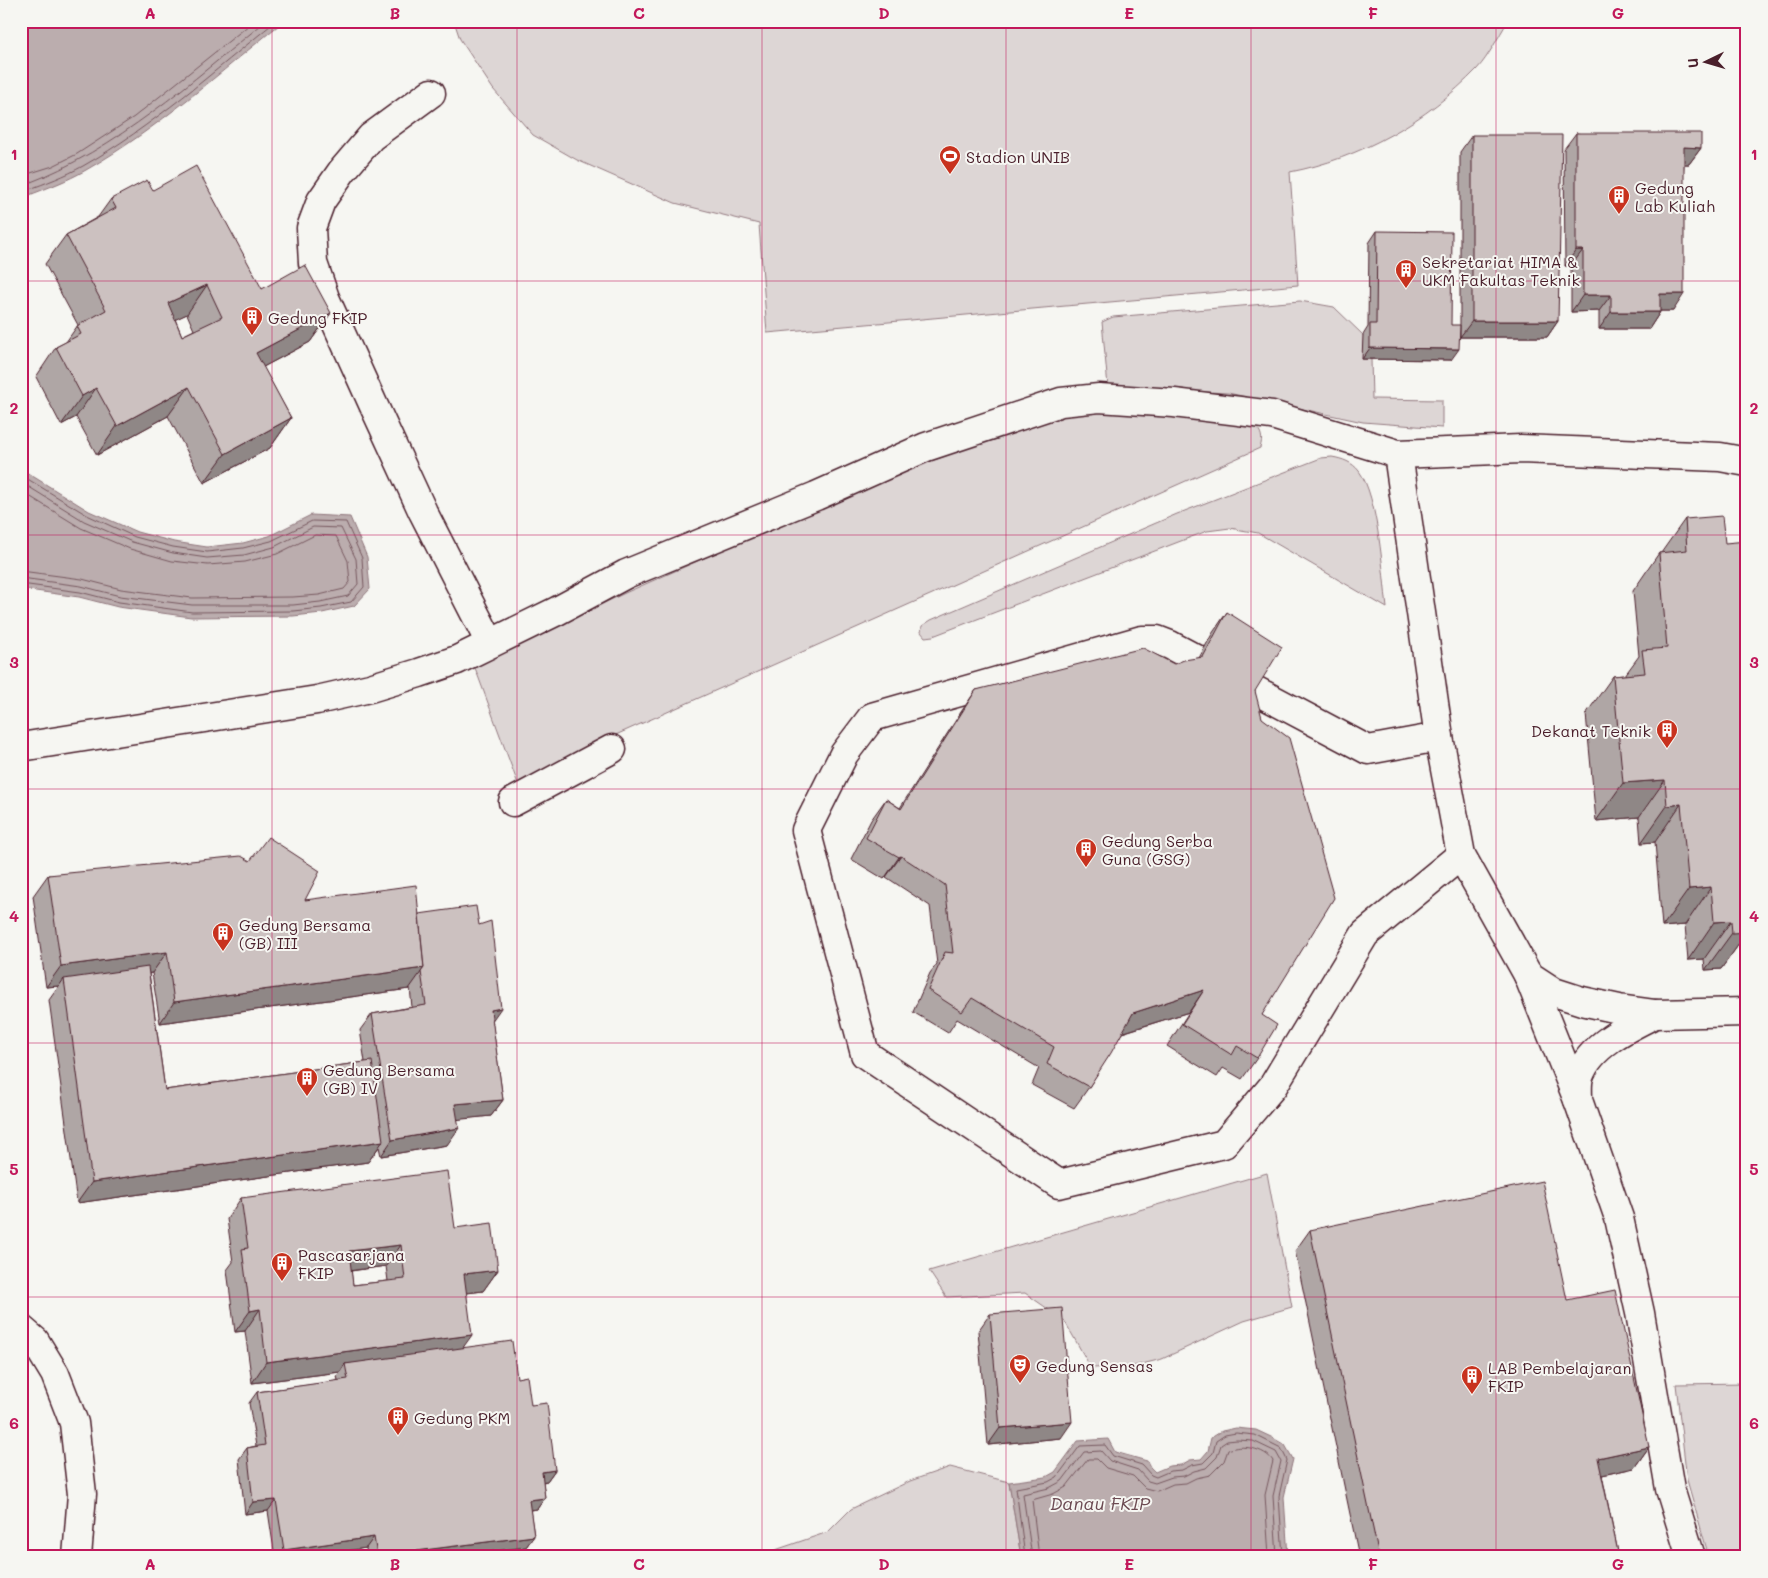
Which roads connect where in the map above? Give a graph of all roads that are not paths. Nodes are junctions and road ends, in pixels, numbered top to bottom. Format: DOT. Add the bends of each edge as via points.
graph roads {
  1 [pos="431,93"];
  2 [pos="1398,454"];
  3 [pos="1747,462"];
  4 [pos="490,643"];
  5 [pos="1439,737"];
  6 [pos="21,747"];
  7 [pos="612,749"];
  8 [pos="513,802"];
  9 [pos="1461,855"];
  10 [pos="1528,975"];
  11 [pos="1747,1012"];
  12 [pos="1655,1014"];
  13 [pos="1578,1100"];
  14 [pos="21,1329"];
  15 [pos="77,1557"];
  16 [pos="1691,1557"];
  1 -- 4 [label="lane" via="371,138 321,201 311,228 313,263 325,298 423,512"];
  2 -- 3 [label="lane" via="1521,449 1720,457"];
  2 -- 4 [label="lane" via="1272,415 1174,402 1100,398 1061,402 926,447 626,574"];
  2 -- 5 [label="lane"];
  4 -- 6 [label="lane" via="457,660 419,673 317,700"];
  5 -- 9 [label="lane"];
  5 -- 9 [label="lane" via="1368,750 1170,645 1142,640 872,717 844,754 806,830 865,1054 1059,1184 1224,1144 1273,1086 1365,934"];
  7 -- 8 [label="lane"];
  9 -- 10 [label="lane"];
  10 -- 12 [label="lane" via="1554,992 1582,1001"];
  10 -- 13 [label="lane"];
  11 -- 12 [label="lane"];
  12 -- 13 [label="lane" via="1606,1042 1588,1062 1579,1078"];
  13 -- 16 [label="lane" via="1619,1218 1640,1313 1670,1489"];
  14 -- 15 [label="lane" via="35,1341 55,1374 74,1423 82,1494"];
}
